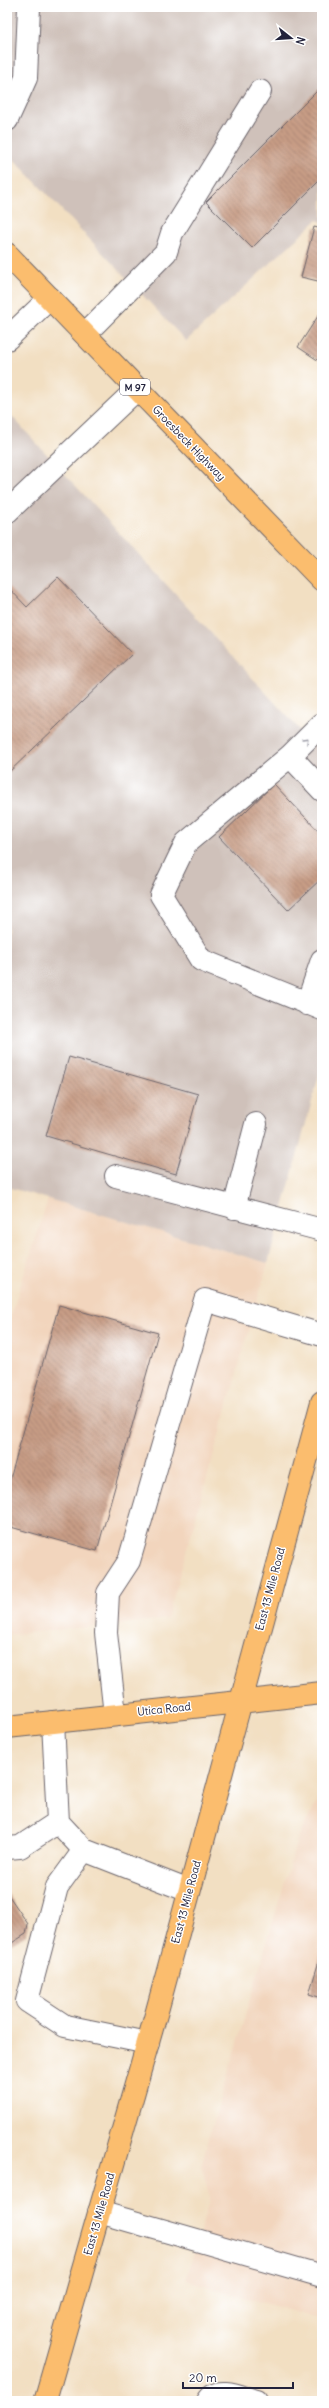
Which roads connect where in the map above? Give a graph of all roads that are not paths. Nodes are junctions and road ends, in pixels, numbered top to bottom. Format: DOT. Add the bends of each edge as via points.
graph roads {
  1 [pos="29,7"];
  2 [pos="260,91"];
  3 [pos="7,120"];
  4 [pos="7,254"];
  5 [pos="50,298"];
  6 [pos="85,334"];
  7 [pos="7,339"];
  8 [pos="137,389"];
  9 [pos="7,512"];
  10 [pos="322,580"];
  11 [pos="322,724"];
  12 [pos="290,756"];
  13 [pos="322,790"];
  14 [pos="322,960"];
  15 [pos="315,1007"];
  16 [pos="256,1124"];
  17 [pos="116,1176"];
  18 [pos="234,1208"];
  19 [pos="322,1230"];
  20 [pos="322,1335"];
  21 [pos="322,1402"];
  22 [pos="322,1693"];
  23 [pos="240,1701"];
  24 [pos="115,1715"];
  25 [pos="54,1722"];
  26 [pos="7,1727"];
  27 [pos="58,1822"];
  28 [pos="7,1848"];
  29 [pos="84,1850"];
  30 [pos="189,1890"];
  31 [pos="148,2043"];
  32 [pos="99,2212"];
  33 [pos="322,2276"];
  34 [pos="45,2401"];
  35 [pos="208,2401"];
  36 [pos="256,2401"];
  1 -- 3 [label="lane" via="26,78"];
  2 -- 6 [label="lane" via="172,233 166,252"];
  4 -- 5 [label="main road, Groesbeck Highway / M 97"];
  5 -- 6 [label="main road, Groesbeck Highway / M 97"];
  5 -- 7 [label="lane"];
  6 -- 8 [label="main road, Groesbeck Highway / M 97"];
  8 -- 9 [label="lane"];
  8 -- 10 [label="main road, Groesbeck Highway / M 97"];
  12 -- 11 [label="lane, one-way"];
  12 -- 13 [label="lane"];
  12 -- 15 [label="lane" via="186,843 161,895 201,960"];
  14 -- 15 [label="lane"];
  16 -- 18 [label="lane"];
  17 -- 18 [label="lane"];
  18 -- 19 [label="lane"];
  20 -- 24 [label="lane" via="205,1300 129,1561 108,1593 106,1633"];
  21 -- 23 [label="main road, East 13 Mile Road"];
  22 -- 23 [label="main road, Utica Road"];
  23 -- 24 [label="main road, Utica Road"];
  23 -- 30 [label="main road, East 13 Mile Road"];
  24 -- 25 [label="main road, Utica Road"];
  25 -- 26 [label="main road, Utica Road"];
  25 -- 27 [label="lane"];
  27 -- 28 [label="lane" via="20,1847"];
  27 -- 29 [label="lane"];
  29 -- 30 [label="lane"];
  29 -- 31 [label="lane" via="57,1887 27,2001 65,2026"];
  30 -- 31 [label="main road, East 13 Mile Road"];
  31 -- 32 [label="main road, East 13 Mile Road"];
  32 -- 33 [label="lane"];
  32 -- 34 [label="main road, East 13 Mile Road"];
  35 -- 36 [label="lane" via="223,2392"];
}
